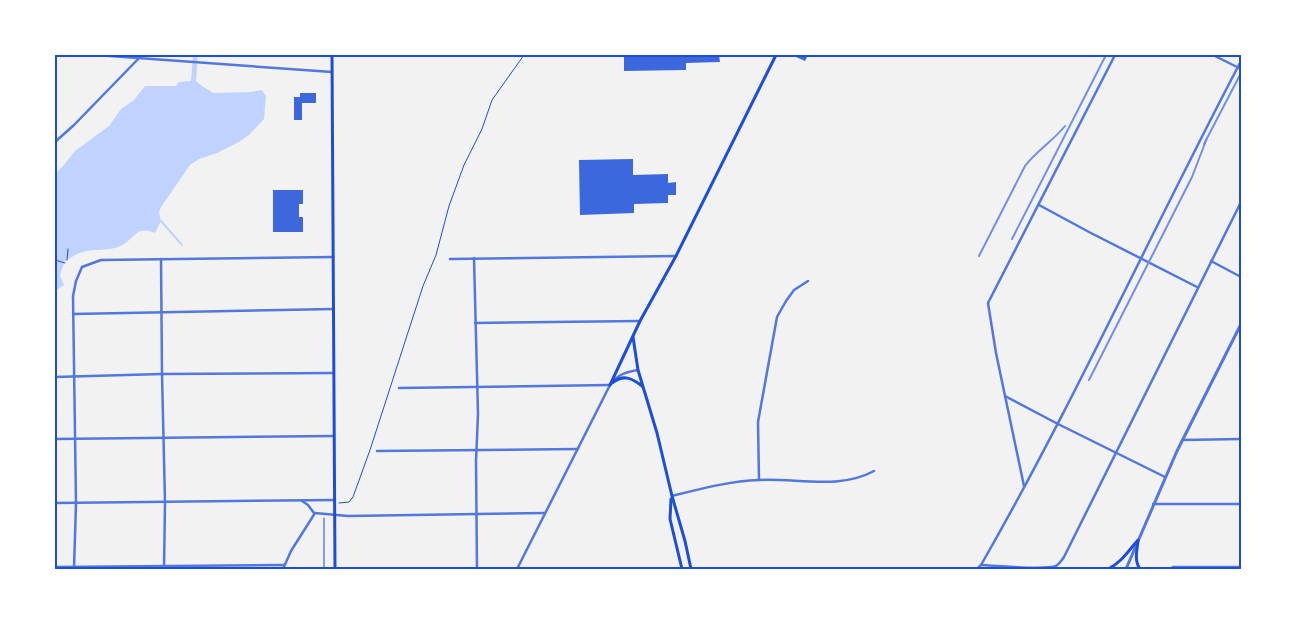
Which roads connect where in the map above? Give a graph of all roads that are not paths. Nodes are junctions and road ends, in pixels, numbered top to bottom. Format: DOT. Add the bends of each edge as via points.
graph roads {
  1 [pos="96,55"];
  2 [pos="142,55"];
  3 [pos="332,55"];
  4 [pos="776,55"];
  5 [pos="1115,55"];
  6 [pos="1213,55"];
  7 [pos="140,59"];
  8 [pos="1241,61"];
  9 [pos="1239,68"];
  10 [pos="332,72"];
  11 [pos="55,142"];
  12 [pos="1241,202"];
  13 [pos="1039,205"];
  14 [pos="676,256"];
  15 [pos="332,257"];
  16 [pos="474,258"];
  17 [pos="1140,258"];
  18 [pos="161,259"];
  19 [pos="450,259"];
  20 [pos="1210,261"];
  21 [pos="1241,277"];
  22 [pos="808,281"];
  23 [pos="1198,287"];
  24 [pos="333,309"];
  25 [pos="161,312"];
  26 [pos="73,314"];
  27 [pos="640,321"];
  28 [pos="475,322"];
  29 [pos="1241,324"];
  30 [pos="633,337"];
  31 [pos="638,370"];
  32 [pos="333,373"];
  33 [pos="162,374"];
  34 [pos="55,377"];
  35 [pos="73,377"];
  36 [pos="610,385"];
  37 [pos="476,387"];
  38 [pos="643,387"];
  39 [pos="399,388"];
  40 [pos="1005,396"];
  41 [pos="1058,424"];
  42 [pos="334,436"];
  43 [pos="163,438"];
  44 [pos="55,439"];
  45 [pos="75,439"];
  46 [pos="1241,439"];
  47 [pos="1182,440"];
  48 [pos="578,449"];
  49 [pos="476,450"];
  50 [pos="377,451"];
  51 [pos="1116,452"];
  52 [pos="874,471"];
  53 [pos="1165,477"];
  54 [pos="759,480"];
  55 [pos="1024,487"];
  56 [pos="672,496"];
  57 [pos="298,500"];
  58 [pos="165,502"];
  59 [pos="334,502"];
  60 [pos="55,503"];
  61 [pos="76,503"];
  62 [pos="1154,504"];
  63 [pos="1241,504"];
  64 [pos="315,513"];
  65 [pos="545,513"];
  66 [pos="476,514"];
  67 [pos="334,515"];
  68 [pos="1138,540"];
  69 [pos="981,565"];
  70 [pos="55,567"];
  71 [pos="283,567"];
  72 [pos="1241,567"];
  73 [pos="74,568"];
  74 [pos="164,568"];
  75 [pos="681,568"];
  76 [pos="1172,568"];
  77 [pos="335,569"];
  78 [pos="477,569"];
  79 [pos="517,569"];
  80 [pos="691,569"];
  81 [pos="977,569"];
  82 [pos="1108,569"];
  83 [pos="1126,569"];
  84 [pos="1140,569"];
  1 -- 7 [label="street"];
  2 -- 7 [label="street"];
  3 -- 10 [label="main road"];
  4 -- 14 [label="main road"];
  5 -- 13 [label="street"];
  6 -- 9 [label="street"];
  7 -- 10 [label="street"];
  7 -- 11 [label="street"];
  8 -- 9 [label="street"];
  9 -- 17 [label="street"];
  10 -- 15 [label="main road"];
  12 -- 20 [label="street"];
  13 -- 17 [label="street"];
  13 -- 40 [label="street" via="988,303"];
  14 -- 16 [label="street"];
  14 -- 27 [label="main road"];
  15 -- 18 [label="street"];
  15 -- 24 [label="main road"];
  16 -- 19 [label="street"];
  16 -- 28 [label="street"];
  17 -- 23 [label="street"];
  17 -- 41 [label="street"];
  18 -- 25 [label="street"];
  18 -- 26 [label="street" via="101,260 82,267 73,296"];
  20 -- 21 [label="street"];
  20 -- 23 [label="street"];
  22 -- 54 [label="street" via="794,290 777,317 758,422"];
  23 -- 51 [label="street"];
  24 -- 25 [label="street"];
  24 -- 32 [label="main road"];
  25 -- 26 [label="street"];
  25 -- 33 [label="street"];
  26 -- 35 [label="street"];
  27 -- 28 [label="street"];
  27 -- 30 [label="main road"];
  28 -- 37 [label="street"];
  29 -- 47 [label="street"];
  30 -- 31 [label="main road"];
  30 -- 36 [label="main road"];
  31 -- 36 [label="street" via="622,374"];
  31 -- 38 [label="main road"];
  32 -- 33 [label="street"];
  32 -- 42 [label="main road"];
  33 -- 35 [label="street"];
  33 -- 43 [label="street"];
  34 -- 35 [label="street"];
  35 -- 45 [label="street"];
  36 -- 37 [label="street"];
  36 -- 38 [label="main road" via="627,378"];
  36 -- 48 [label="street"];
  37 -- 39 [label="street"];
  37 -- 49 [label="street"];
  38 -- 56 [label="main road"];
  40 -- 41 [label="street"];
  40 -- 55 [label="street"];
  41 -- 51 [label="street"];
  41 -- 55 [label="street"];
  42 -- 43 [label="street"];
  42 -- 59 [label="main road"];
  43 -- 45 [label="street"];
  43 -- 58 [label="street"];
  44 -- 45 [label="street"];
  45 -- 61 [label="street"];
  46 -- 47 [label="street"];
  47 -- 53 [label="street"];
  48 -- 49 [label="street"];
  48 -- 65 [label="street"];
  49 -- 50 [label="street"];
  49 -- 66 [label="street"];
  51 -- 53 [label="street"];
  51 -- 69 [label="street" via="1058,565"];
  52 -- 54 [label="street" via="851,480 834,482"];
  53 -- 62 [label="street"];
  54 -- 56 [label="street"];
  55 -- 69 [label="street"];
  56 -- 75 [label="main road" via="670,519"];
  56 -- 80 [label="main road"];
  57 -- 58 [label="street"];
  57 -- 59 [label="street"];
  57 -- 64 [label="street"];
  58 -- 61 [label="street"];
  58 -- 74 [label="street"];
  59 -- 67 [label="main road"];
  60 -- 61 [label="street"];
  61 -- 73 [label="street"];
  62 -- 63 [label="street"];
  62 -- 68 [label="street"];
  64 -- 67 [label="street"];
  64 -- 71 [label="street"];
  65 -- 66 [label="street"];
  65 -- 79 [label="street"];
  66 -- 67 [label="street"];
  66 -- 78 [label="street"];
  67 -- 77 [label="main road"];
  68 -- 82 [label="main road"];
  68 -- 83 [label="street"];
  68 -- 84 [label="main road" via="1136,558"];
  69 -- 81 [label="street"];
  70 -- 73 [label="street"];
  71 -- 74 [label="street"];
  72 -- 76 [label="street"];
  73 -- 74 [label="street"];
}
